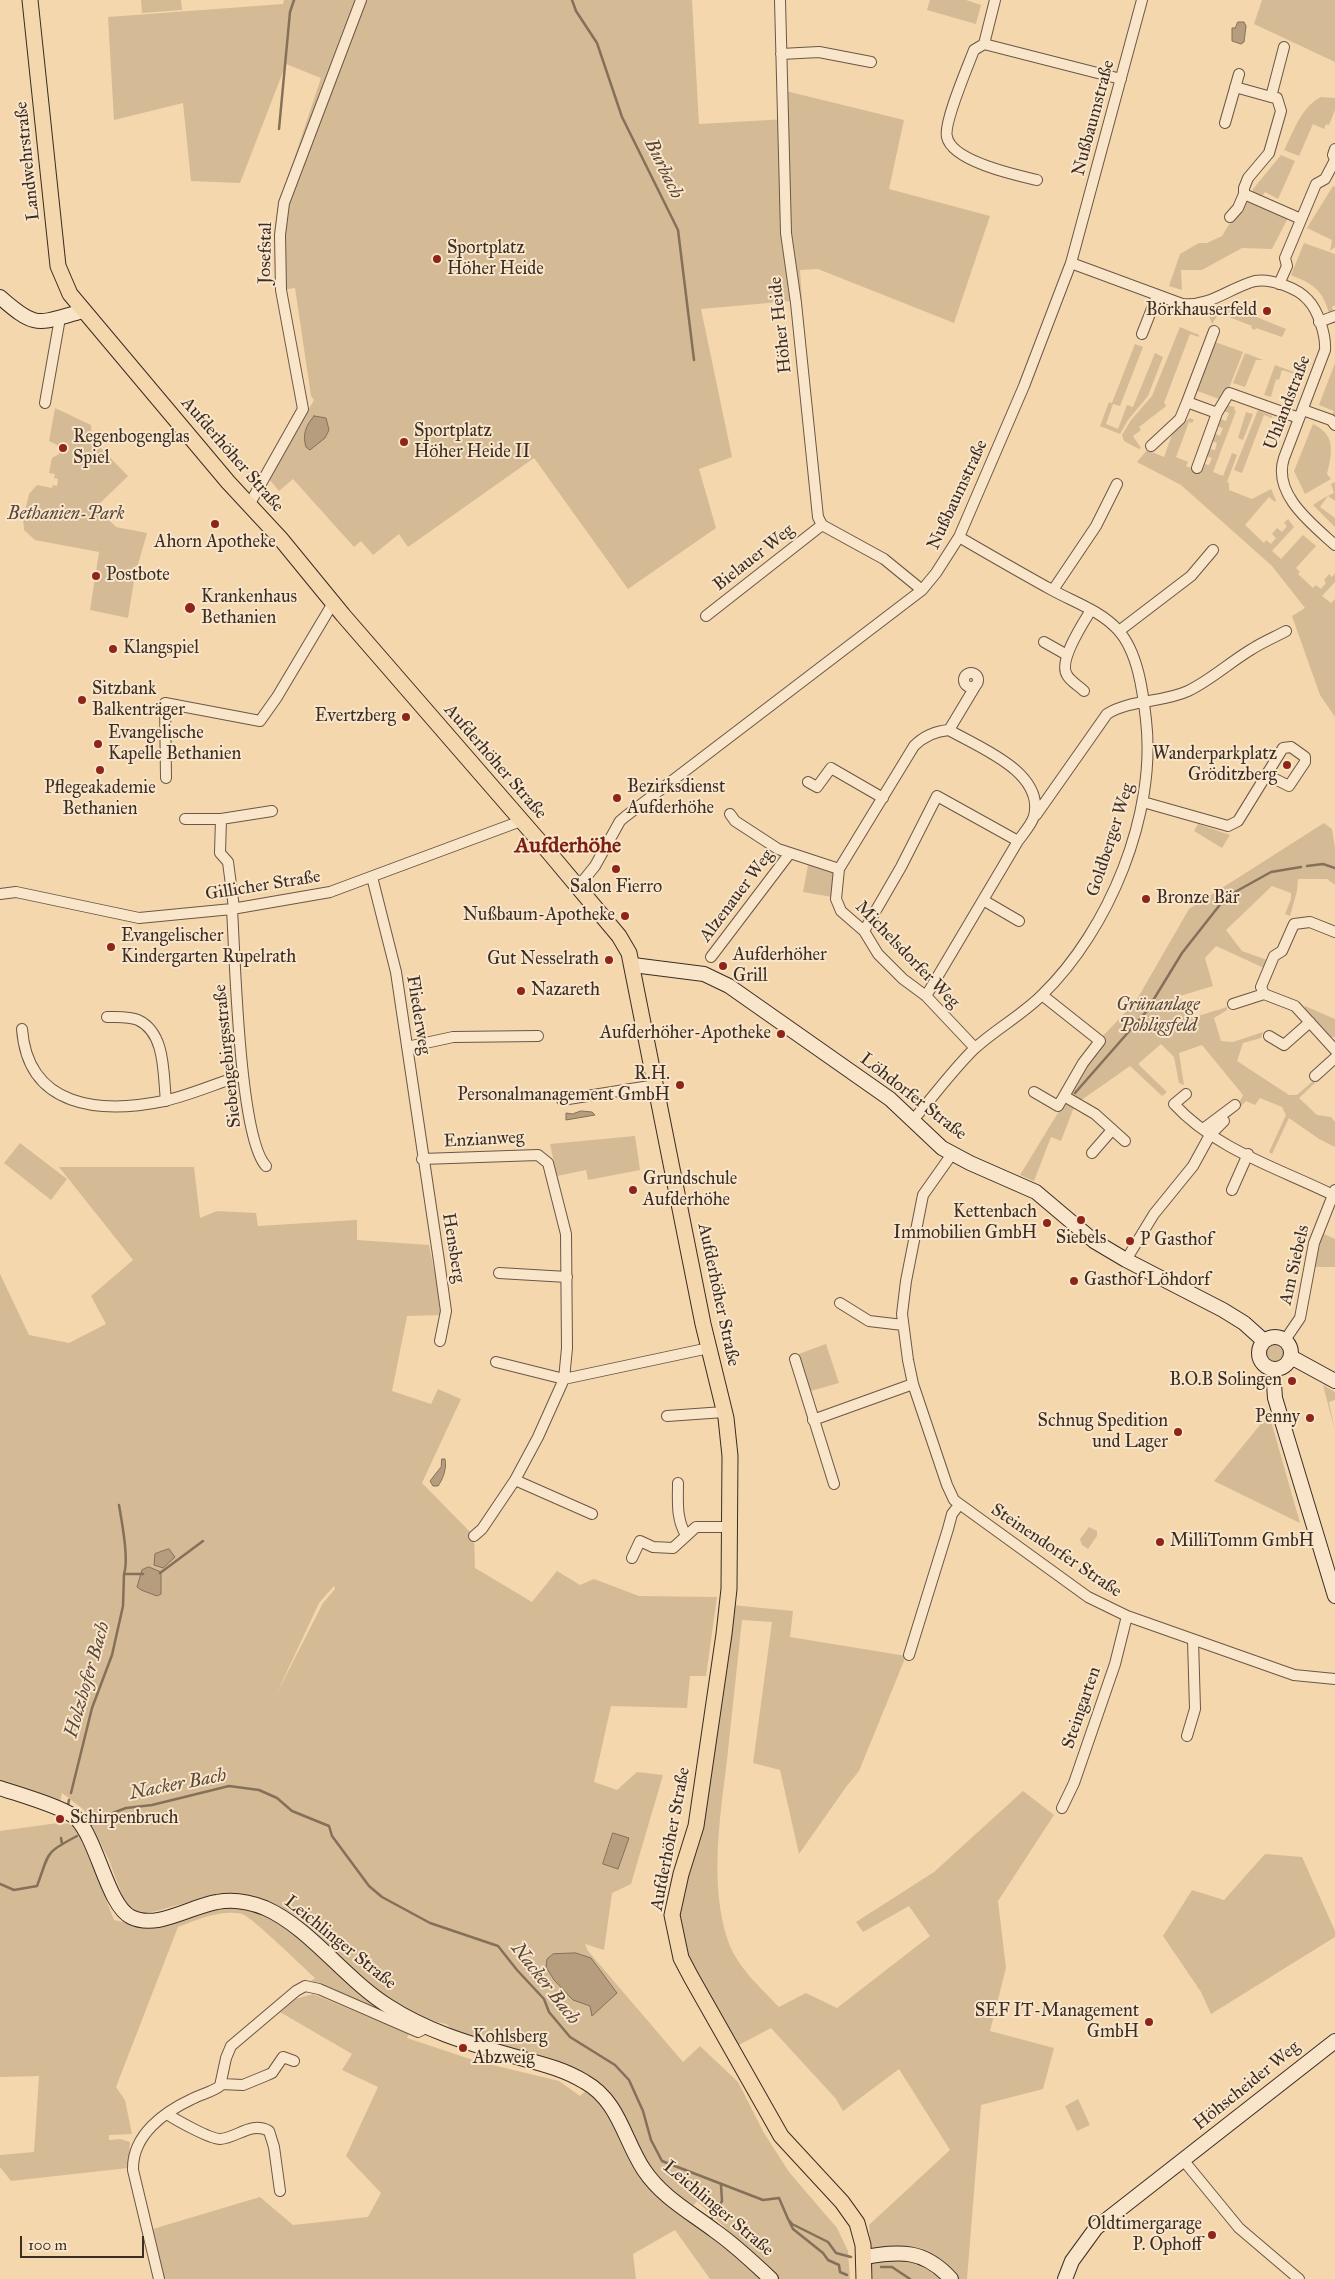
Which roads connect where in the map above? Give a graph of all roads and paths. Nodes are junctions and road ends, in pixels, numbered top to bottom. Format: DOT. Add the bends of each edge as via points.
graph roads {
  1 [pos="30,0"];
  2 [pos="361,0"];
  3 [pos="780,0"];
  4 [pos="995,0"];
  5 [pos="1142,0"];
  6 [pos="984,44"];
  7 [pos="1284,47"];
  8 [pos="781,54"];
  9 [pos="870,62"];
  10 [pos="1238,74"];
  11 [pos="1121,79"];
  12 [pos="1235,87"];
  13 [pos="1271,97"];
  14 [pos="1225,123"];
  15 [pos="1335,149"];
  16 [pos="1037,180"];
  17 [pos="1244,194"];
  18 [pos="1230,217"];
  19 [pos="1301,219"];
  20 [pos="1071,263"];
  21 [pos="1279,284"];
  22 [pos="1157,296"];
  23 [pos="0,297"];
  24 [pos="83,311"];
  25 [pos="1335,316"];
  26 [pos="60,318"];
  27 [pos="1319,322"];
  28 [pos="1214,331"];
  29 [pos="1142,334"];
  30 [pos="1324,353"];
  31 [pos="1335,356"];
  32 [pos="1187,402"];
  33 [pos="45,403"];
  34 [pos="1217,413"];
  35 [pos="1301,414"];
  36 [pos="1335,425"];
  37 [pos="1151,446"];
  38 [pos="1196,468"];
  39 [pos="1117,484"];
  40 [pos="249,505"];
  41 [pos="822,525"];
  42 [pos="959,537"];
  43 [pos="1335,545"];
  44 [pos="1213,550"];
  45 [pos="922,590"];
  46 [pos="1053,590"];
  47 [pos="333,603"];
  48 [pos="1091,610"];
  49 [pos="706,616"];
  50 [pos="1119,631"];
  51 [pos="1286,631"];
  52 [pos="1044,642"];
  53 [pos="1067,655"];
  54 [pos="976,685"];
  55 [pos="1084,691"];
  56 [pos="1144,703"];
  57 [pos="949,730"];
  58 [pos="1267,775"];
  59 [pos="166,778"];
  60 [pos="808,782"];
  61 [pos="883,798"];
  62 [pos="1143,802"];
  63 [pos="272,811"];
  64 [pos="730,814"];
  65 [pos="1034,818"];
  66 [pos="185,819"];
  67 [pos="221,819"];
  68 [pos="521,821"];
  69 [pos="1018,841"];
  70 [pos="790,854"];
  71 [pos="839,869"];
  72 [pos="372,877"];
  73 [pos="578,886"];
  74 [pos="0,894"];
  75 [pos="983,900"];
  76 [pos="233,908"];
  77 [pos="1019,921"];
  78 [pos="864,931"];
  79 [pos="1335,932"];
  80 [pos="710,957"];
  81 [pos="634,965"];
  82 [pos="1264,994"];
  83 [pos="1042,995"];
  84 [pos="926,996"];
  85 [pos="1233,1004"];
  86 [pos="107,1017"];
  87 [pos="1310,1022"];
  88 [pos="22,1029"];
  89 [pos="538,1036"];
  90 [pos="1269,1036"];
  91 [pos="1334,1046"];
  92 [pos="407,1047"];
  93 [pos="975,1048"];
  94 [pos="1335,1058"];
  95 [pos="243,1075"];
  96 [pos="1315,1076"];
  97 [pos="656,1084"];
  98 [pos="1034,1092"];
  99 [pos="1186,1094"];
  100 [pos="1064,1096"];
  101 [pos="562,1100"];
  102 [pos="166,1101"];
  103 [pos="1235,1105"];
  104 [pos="913,1120"];
  105 [pos="1224,1121"];
  106 [pos="1112,1130"];
  107 [pos="1207,1132"];
  108 [pos="1125,1141"];
  109 [pos="1092,1153"];
  110 [pos="952,1154"];
  111 [pos="1248,1154"];
  112 [pos="422,1159"];
  113 [pos="266,1166"];
  114 [pos="1232,1190"];
  115 [pos="1334,1193"];
  116 [pos="1126,1260"];
  117 [pos="499,1273"];
  118 [pos="567,1277"];
  119 [pos="840,1303"];
  120 [pos="903,1325"];
  121 [pos="1285,1340"];
  122 [pos="440,1341"];
  123 [pos="1264,1341"];
  124 [pos="709,1348"];
  125 [pos="1291,1357"];
  126 [pos="795,1360"];
  127 [pos="496,1362"];
  128 [pos="1273,1369"];
  129 [pos="564,1379"];
  130 [pos="1335,1381"];
  131 [pos="913,1384"];
  132 [pos="724,1412"];
  133 [pos="668,1416"];
  134 [pos="813,1420"];
  135 [pos="515,1480"];
  136 [pos="678,1483"];
  137 [pos="834,1484"];
  138 [pos="959,1505"];
  139 [pos="592,1514"];
  140 [pos="731,1527"];
  141 [pos="686,1534"];
  142 [pos="474,1536"];
  143 [pos="632,1558"];
  144 [pos="1335,1596"];
  145 [pos="1128,1616"];
  146 [pos="1193,1640"];
  147 [pos="909,1655"];
  148 [pos="1335,1679"];
  149 [pos="1187,1736"];
  150 [pos="0,1788"];
  151 [pos="1062,1808"];
  152 [pos="426,2028"];
  153 [pos="1335,2041"];
  154 [pos="294,2061"];
  155 [pos="221,2084"];
  156 [pos="167,2114"];
  157 [pos="1184,2161"];
  158 [pos="280,2191"];
  159 [pos="864,2257"];
  160 [pos="160,2279"];
  161 [pos="771,2279"];
  162 [pos="864,2279"];
  163 [pos="950,2279"];
  164 [pos="1065,2279"];
  165 [pos="1299,2279"];
  1 -- 24 [label="main road, Landwehrstraße" via="58,266 70,294"];
  2 -- 40 [label="street, Josefstal" via="284,203 280,235 281,290 303,409"];
  3 -- 8 [label="street, Höher Heide"];
  4 -- 6 [label="street"];
  5 -- 11 [label="street, Nußbaumstraße"];
  6 -- 11 [label="street"];
  6 -- 16 [label="street" via="974,50 948,125 947,139 958,153 993,168"];
  7 -- 13 [label="street"];
  8 -- 9 [label="street" via="819,52"];
  8 -- 41 [label="street, Höher Heide" via="786,233 816,508"];
  10 -- 12 [label="street"];
  11 -- 20 [label="street, Nußbaumstraße"];
  12 -- 13 [label="street"];
  12 -- 14 [label="street"];
  13 -- 17 [label="street" via="1276,98 1281,111 1272,145 1269,154 1248,178"];
  15 -- 19 [label="street" via="1335,160 1325,179 1316,184"];
  17 -- 18 [label="street"];
  17 -- 19 [label="street"];
  19 -- 21 [label="street" via="1285,258 1287,266"];
  20 -- 22 [label="street, Uhlandstraße"];
  20 -- 42 [label="street, Nußbaumstraße"];
  21 -- 22 [label="street, Uhlandstraße" via="1254,281 1195,305"];
  21 -- 27 [label="street, Uhlandstraße" via="1308,299"];
  22 -- 29 [label="street"];
  23 -- 26 [label="main road" via="29,319"];
  24 -- 26 [label="main road"];
  24 -- 40 [label="main road, Aufderhöher Straße"];
  25 -- 27 [label="street"];
  26 -- 33 [label="street"];
  27 -- 30 [label="street, Uhlandstraße" via="1325,339"];
  28 -- 32 [label="street"];
  30 -- 31 [label="street"];
  30 -- 35 [label="street, Uhlandstraße"];
  32 -- 34 [label="street"];
  32 -- 37 [label="street" via="1180,419"];
  34 -- 35 [label="street" via="1229,393"];
  34 -- 38 [label="street"];
  35 -- 36 [label="street" via="1331,420"];
  35 -- 43 [label="street, Uhlandstraße" via="1282,464 1282,482 1305,518"];
  39 -- 46 [label="street" via="1096,526"];
  40 -- 47 [label="main road, Aufderhöher Straße"];
  41 -- 45 [label="street" via="884,558"];
  41 -- 49 [label="street, Bielauer Weg"];
  42 -- 45 [label="street, Nußbaumstraße"];
  42 -- 46 [label="street, Goldberger Weg"];
  44 -- 50 [label="street" via="1190,576"];
  45 -- 73 [label="street, Nußbaumstraße" via="620,821 595,866"];
  46 -- 48 [label="street, Goldberger Weg"];
  47 -- 59 [label="street" via="260,721 166,703"];
  47 -- 68 [label="main road, Aufderhöher Straße"];
  48 -- 50 [label="street, Goldberger Weg"];
  48 -- 53 [label="street"];
  50 -- 56 [label="street, Goldberger Weg" via="1130,652"];
  51 -- 56 [label="street" via="1253,648 1188,691"];
  52 -- 53 [label="street"];
  53 -- 55 [label="street" via="1066,675"];
  54 -- 57 [label="street"];
  56 -- 62 [label="street, Goldberger Weg" via="1148,754"];
  56 -- 65 [label="street" via="1120,708 1103,718"];
  57 -- 61 [label="street, Michelsdorfer Weg" via="938,730 914,746"];
  57 -- 65 [label="street" via="1020,773 1035,798"];
  58 -- 62 [label="street" via="1238,821 1228,826"];
  60 -- 61 [label="street" via="817,787 831,768"];
  61 -- 71 [label="street, Michelsdorfer Weg"];
  62 -- 83 [label="street, Goldberger Weg" via="1105,910 1080,950"];
  63 -- 67 [label="street"];
  64 -- 70 [label="street, Alzenauer Weg" via="758,837"];
  65 -- 69 [label="street"];
  66 -- 67 [label="street"];
  67 -- 76 [label="street, Siebengebirgsstraße" via="220,853 228,862"];
  68 -- 72 [label="street, Gillicher Straße"];
  68 -- 73 [label="main road, Aufderhöher Straße"];
  69 -- 75 [label="street"];
  69 -- 78 [label="street" via="937,796"];
  70 -- 71 [label="street, Alzenauer Weg"];
  70 -- 80 [label="street, Alzenauer Weg"];
  71 -- 78 [label="street, Michelsdorfer Weg" via="835,891 838,904 844,915"];
  72 -- 76 [label="street, Gillicher Straße" via="314,896"];
  72 -- 92 [label="street, Fliederweg" via="396,972"];
  73 -- 81 [label="main road, Aufderhöher Straße" via="619,936"];
  74 -- 76 [label="street, Gillicher Straße" via="16,892 139,918"];
  75 -- 77 [label="street"];
  75 -- 84 [label="street"];
  76 -- 95 [label="street, Siebengebirgsstraße"];
  78 -- 84 [label="street, Michelsdorfer Weg" via="878,954"];
  79 -- 82 [label="street" via="1310,922 1294,924 1282,951 1274,956 1269,967 1261,986"];
  81 -- 97 [label="main road, Aufderhöher Straße"];
  81 -- 104 [label="main road, Löhdorfer Straße" via="704,974 728,986 890,1099"];
  82 -- 85 [label="street"];
  82 -- 87 [label="street" via="1295,1006"];
  83 -- 93 [label="street, Goldberger Weg"];
  83 -- 100 [label="street" via="1100,1041"];
  84 -- 93 [label="street, Michelsdorfer Weg"];
  86 -- 102 [label="street" via="132,1018 152,1032 159,1046"];
  87 -- 90 [label="street" via="1284,1045"];
  87 -- 91 [label="street"];
  88 -- 102 [label="street" via="31,1067 47,1087 61,1097 113,1106"];
  89 -- 92 [label="street" via="453,1037"];
  92 -- 112 [label="street, Fliederweg"];
  93 -- 104 [label="street, Goldberger Weg"];
  94 -- 96 [label="street"];
  95 -- 102 [label="street"];
  95 -- 113 [label="street, Siebengebirgsstraße" via="254,1144"];
  97 -- 101 [label="street"];
  97 -- 124 [label="main road, Aufderhöher Straße"];
  98 -- 100 [label="street" via="1058,1106"];
  99 -- 107 [label="street" via="1174,1104"];
  100 -- 106 [label="street" via="1095,1114"];
  103 -- 107 [label="street"];
  104 -- 110 [label="main road, Löhdorfer Straße"];
  105 -- 107 [label="street"];
  106 -- 108 [label="street"];
  106 -- 109 [label="street"];
  107 -- 111 [label="street"];
  107 -- 116 [label="street" via="1193,1166 1154,1214"];
  110 -- 116 [label="main road, Löhdorfer Straße" via="1036,1192 1094,1241"];
  110 -- 120 [label="street, Steinendorfer Straße" via="923,1195 906,1281"];
  111 -- 114 [label="street"];
  111 -- 115 [label="street"];
  112 -- 118 [label="street, Enzianweg" via="531,1154 543,1158 554,1180 566,1234"];
  112 -- 122 [label="street, Hensberg" via="446,1311"];
  115 -- 121 [label="street, Am Siebels" via="1314,1243 1301,1314"];
  116 -- 123 [label="main road, Löhdorfer Straße" via="1223,1310"];
  117 -- 118 [label="street"];
  118 -- 129 [label="street, Enzianweg"];
  119 -- 120 [label="street" via="869,1321"];
  120 -- 131 [label="street, Steinendorfer Straße"];
  121 -- 123 [label="main road" via="1274,1337"];
  121 -- 125 [label="main road"];
  123 -- 128 [label="main road" via="1259,1356 1264,1365"];
  124 -- 129 [label="street"];
  124 -- 132 [label="main road, Aufderhöher Straße"];
  125 -- 128 [label="main road" via="1284,1366"];
  125 -- 130 [label="main road"];
  126 -- 134 [label="street"];
  127 -- 129 [label="street"];
  128 -- 144 [label="main road" via="1275,1398"];
  129 -- 135 [label="street, Enzianweg"];
  131 -- 134 [label="street"];
  131 -- 138 [label="street, Steinendorfer Straße" via="950,1494"];
  132 -- 133 [label="street"];
  132 -- 140 [label="main road, Aufderhöher Straße" via="730,1456"];
  134 -- 137 [label="street"];
  135 -- 139 [label="street"];
  135 -- 142 [label="street, Enzianweg"];
  136 -- 141 [label="street" via="680,1525"];
  138 -- 145 [label="street, Steinendorfer Straße" via="1088,1597"];
  138 -- 147 [label="street" via="952,1514"];
  140 -- 141 [label="street" via="698,1526"];
  140 -- 159 [label="main road, Aufderhöher Straße" via="724,1634 696,1826 672,1915 675,1934 681,1958 767,2113 798,2157 853,2217 861,2235"];
  141 -- 143 [label="street" via="674,1548 653,1547 640,1542"];
  145 -- 146 [label="street, Steinendorfer Straße"];
  145 -- 151 [label="street, Steingarten" via="1115,1664 1074,1783"];
  146 -- 148 [label="street, Steinendorfer Straße" via="1294,1675"];
  146 -- 149 [label="street" via="1195,1709"];
  150 -- 152 [label="main road, Leichlinger Straße" via="77,1818 96,1851 116,1901 129,1916 142,1920 160,1919 228,1901 261,1906 296,1928 358,1985"];
  152 -- 155 [label="street" via="418,2032 305,1986 231,2046"];
  152 -- 161 [label="main road, Leichlinger Straße" via="562,2071 594,2087 614,2109 634,2153 655,2184"];
  153 -- 157 [label="main road, Höhscheider Weg"];
  154 -- 155 [label="street" via="283,2057 272,2073 243,2086"];
  155 -- 156 [label="street"];
  156 -- 158 [label="street" via="219,2139 249,2129 267,2130 274,2146"];
  156 -- 160 [label="street" via="143,2136 133,2161"];
  157 -- 164 [label="main road, Höhscheider Weg" via="1096,2228 1072,2261"];
  157 -- 165 [label="street" via="1239,2228"];
  159 -- 162 [label="main road, Aufderhöher Straße"];
  159 -- 163 [label="main road" via="914,2254 938,2266"];
}
